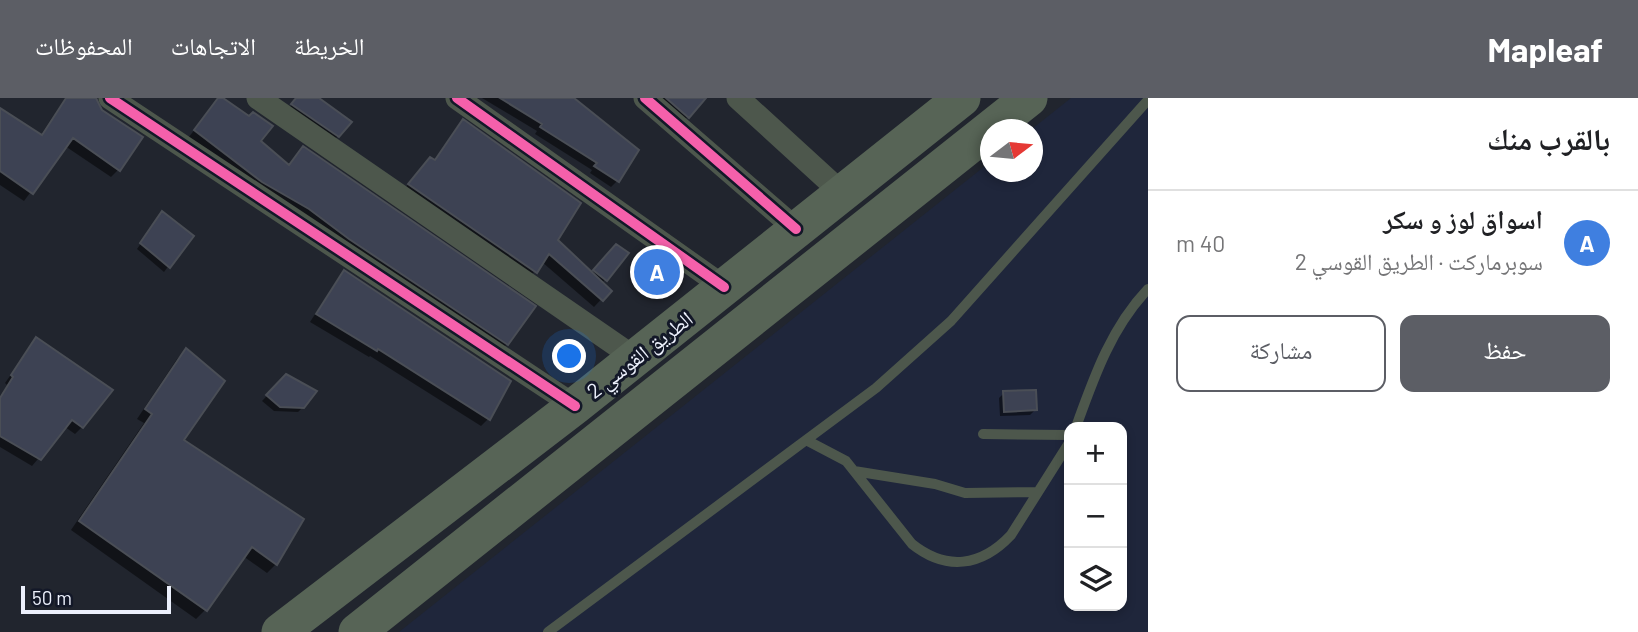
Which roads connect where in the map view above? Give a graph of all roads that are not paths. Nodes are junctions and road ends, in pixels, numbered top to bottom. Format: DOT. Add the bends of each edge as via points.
graph roads {
  1 [pos="110,98"];
  2 [pos="258,98"];
  3 [pos="457,98"];
  4 [pos="645,98"];
  5 [pos="738,98"];
  6 [pos="962,98"];
  7 [pos="1029,98"];
  8 [pos="1148,100"];
  9 [pos="842,193"];
  10 [pos="796,229"];
  11 [pos="724,287"];
  12 [pos="1148,289"];
  13 [pos="635,358"];
  14 [pos="575,405"];
  15 [pos="1078,422"];
  16 [pos="983,434"];
  17 [pos="1064,435"];
  18 [pos="806,440"];
  19 [pos="1064,451"];
  20 [pos="854,471"];
  21 [pos="1038,492"];
  22 [pos="280,632"];
  23 [pos="357,632"];
  24 [pos="548,632"];
  1 -- 14 [label="street"];
  2 -- 13 [label="street"];
  3 -- 11 [label="street"];
  4 -- 10 [label="street"];
  5 -- 9 [label="street"];
  6 -- 9 [label="highway, الطريق القوسي 2"];
  7 -- 23 [label="highway, الطريق القوسي 2"];
  8 -- 18 [label="lane" via="943,329 902,367"];
  9 -- 10 [label="highway, الطريق القوسي 2"];
  10 -- 11 [label="highway, الطريق القوسي 2"];
  11 -- 13 [label="highway, الطريق القوسي 2"];
  12 -- 15 [label="lane" via="1114,334"];
  13 -- 14 [label="highway, الطريق القوسي 2"];
  14 -- 22 [label="highway, الطريق القوسي 2"];
  16 -- 17 [label="lane"];
  18 -- 20 [label="lane" via="840,457"];
  18 -- 24 [label="lane"];
  19 -- 21 [label="lane"];
  20 -- 21 [label="lane" via="965,493"];
  20 -- 21 [label="lane" via="912,544 949,562 977,559 1002,545"];
}
